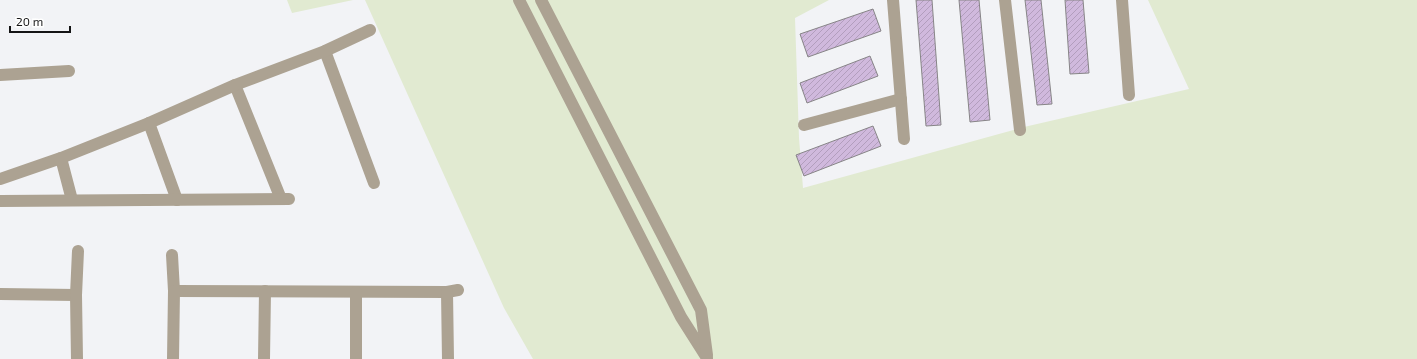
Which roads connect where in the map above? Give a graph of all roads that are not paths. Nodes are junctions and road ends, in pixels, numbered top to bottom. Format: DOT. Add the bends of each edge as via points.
graph roads {
  1 [pos="519,0"];
  2 [pos="541,0"];
  3 [pos="893,0"];
  4 [pos="1005,0"];
  5 [pos="1122,0"];
  6 [pos="370,30"];
  7 [pos="324,51"];
  8 [pos="69,71"];
  9 [pos="0,75"];
  10 [pos="235,85"];
  11 [pos="1129,95"];
  12 [pos="901,98"];
  13 [pos="149,123"];
  14 [pos="804,125"];
  15 [pos="1020,130"];
  16 [pos="904,139"];
  17 [pos="61,158"];
  18 [pos="0,179"];
  19 [pos="374,183"];
  20 [pos="72,200"];
  21 [pos="177,200"];
  22 [pos="0,201"];
  23 [pos="78,251"];
  24 [pos="172,255"];
  25 [pos="174,291"];
  26 [pos="265,291"];
  27 [pos="356,292"];
  28 [pos="0,294"];
  29 [pos="76,295"];
  30 [pos="77,359"];
  31 [pos="173,359"];
  32 [pos="264,359"];
  33 [pos="356,359"];
  34 [pos="448,359"];
  1 -- 2 [label="street" via="681,317 707,358 701,310"];
  3 -- 12 [label="street"];
  4 -- 15 [label="street"];
  5 -- 11 [label="street"];
  6 -- 7 [label="street"];
  7 -- 10 [label="street"];
  7 -- 19 [label="street"];
  8 -- 9 [label="street"];
  10 -- 13 [label="street"];
  10 -- 21 [label="street" via="285,199"];
  12 -- 14 [label="street"];
  12 -- 16 [label="street"];
  13 -- 17 [label="street"];
  13 -- 21 [label="street"];
  17 -- 18 [label="street"];
  17 -- 20 [label="street"];
  20 -- 21 [label="street"];
  20 -- 22 [label="street"];
  23 -- 29 [label="street"];
  24 -- 25 [label="street"];
  25 -- 26 [label="street"];
  25 -- 31 [label="street"];
  26 -- 27 [label="street"];
  26 -- 32 [label="street"];
  27 -- 33 [label="street"];
  27 -- 34 [label="street" via="453,291"];
  28 -- 29 [label="street"];
  29 -- 30 [label="street"];
}
